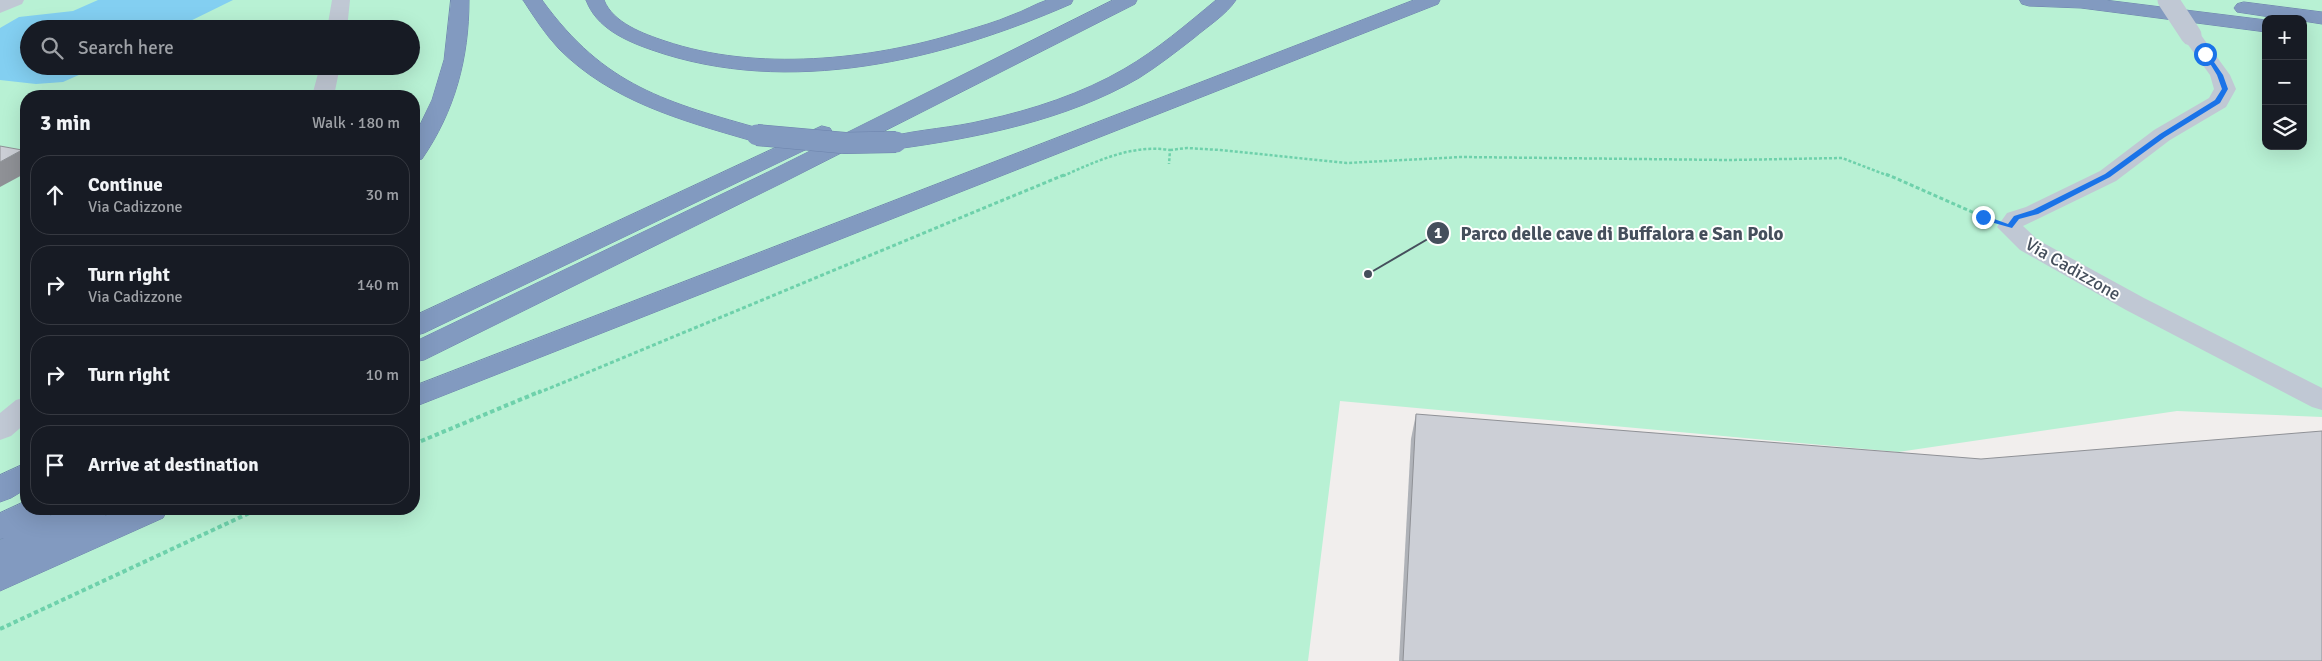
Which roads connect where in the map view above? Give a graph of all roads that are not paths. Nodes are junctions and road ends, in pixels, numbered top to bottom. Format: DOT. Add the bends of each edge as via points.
graph roads {
  1 [pos="15,0"];
  2 [pos="341,0"];
  3 [pos="460,0"];
  4 [pos="532,0"];
  5 [pos="595,0"];
  6 [pos="1064,0"];
  7 [pos="1098,0"];
  8 [pos="1128,0"];
  9 [pos="1227,0"];
  10 [pos="1430,0"];
  11 [pos="2029,0"];
  12 [pos="2060,0"];
  13 [pos="2168,0"];
  14 [pos="2175,0"];
  15 [pos="2083,3"];
  16 [pos="0,7"];
  17 [pos="2322,18"];
  18 [pos="338,20"];
  19 [pos="2262,25"];
  20 [pos="2307,31"];
  21 [pos="2322,33"];
  22 [pos="328,75"];
  23 [pos="325,90"];
  24 [pos="420,146"];
  25 [pos="420,324"];
  26 [pos="420,350"];
  27 [pos="420,395"];
  28 [pos="2322,400"];
  29 [pos="20,412"];
  30 [pos="0,429"];
  31 [pos="20,478"];
  32 [pos="0,490"];
  33 [pos="25,515"];
  34 [pos="81,515"];
  35 [pos="139,515"];
  36 [pos="0,527"];
  37 [pos="0,555"];
  38 [pos="0,578"];
  1 -- 16 [label="street"];
  2 -- 18 [label="street"];
  3 -- 24 [label="highway" via="458,41 451,71"];
  4 -- 9 [label="highway, bridge" via="567,45 626,91 666,109 757,135 845,143 950,136 1032,116 1139,69"];
  5 -- 6 [label="highway" via="608,20 650,44 715,60 805,65 851,62 921,48 1003,24"];
  7 -- 25 [label="highway"];
  8 -- 26 [label="highway" via="776,177"];
  10 -- 27 [label="highway"];
  11 -- 15 [label="highway"];
  12 -- 15 [label="highway"];
  13 -- 28 [label="street, Via Cadizzone, bridge" via="2220,75 2225,89 2218,102 2162,136 2108,176 2016,218 2009,227 2029,245 2102,286"];
  14 -- 17 [label="highway"];
  15 -- 19 [label="highway"];
  20 -- 21 [label="highway"];
  22 -- 23 [label="street"];
  29 -- 30 [label="street"];
  31 -- 32 [label="highway"];
  33 -- 36 [label="highway"];
  34 -- 37 [label="highway"];
  35 -- 38 [label="highway"];
}
